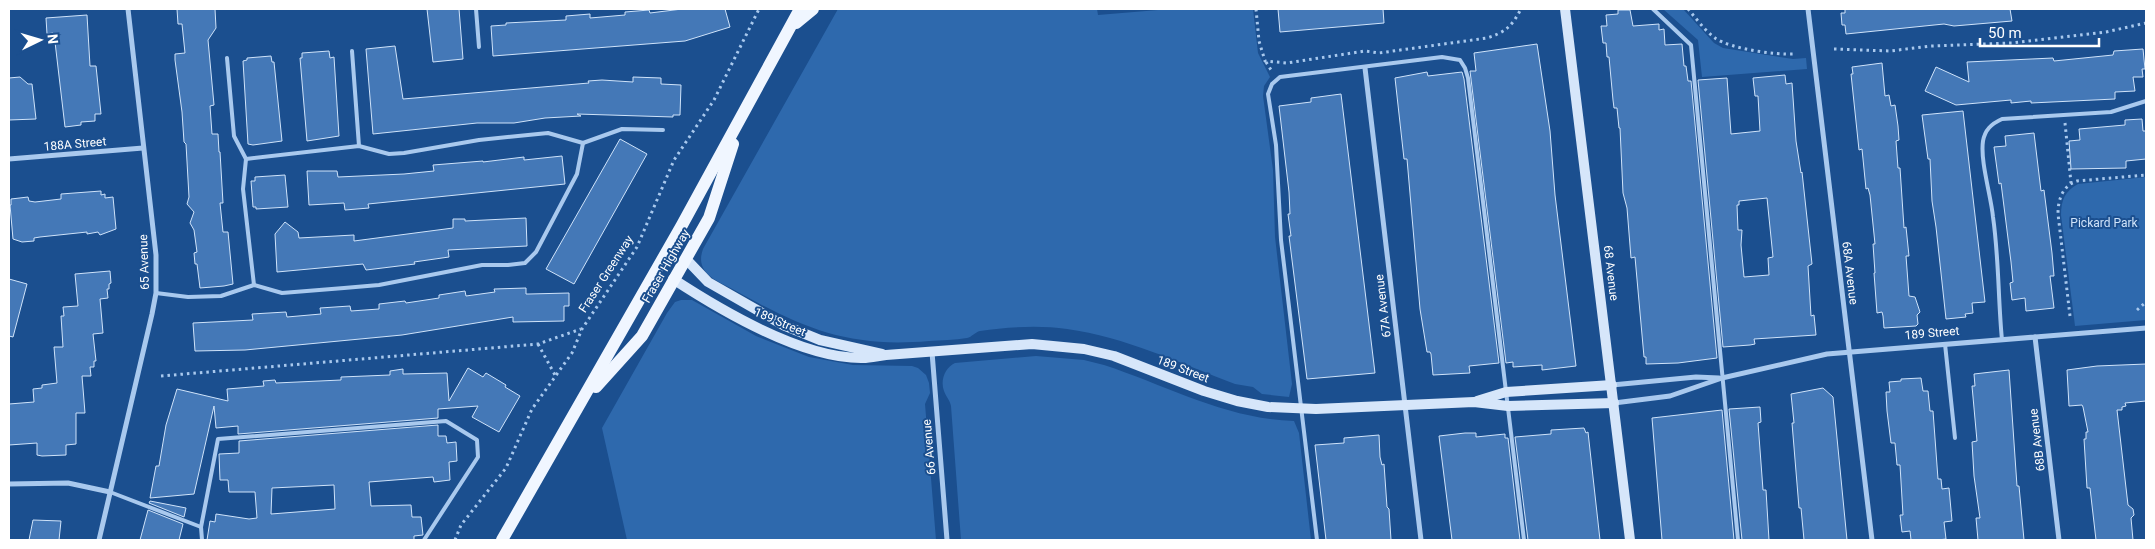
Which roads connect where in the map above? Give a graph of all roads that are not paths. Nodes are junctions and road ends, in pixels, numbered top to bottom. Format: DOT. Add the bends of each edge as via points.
graph roads {
  1 [pos="128,9"];
  2 [pos="476,9"];
  3 [pos="800,9"];
  4 [pos="813,9"];
  5 [pos="1565,9"];
  6 [pos="1652,9"];
  7 [pos="1808,9"];
  8 [pos="790,28"];
  9 [pos="479,46"];
  10 [pos="352,51"];
  11 [pos="228,58"];
  12 [pos="1365,68"];
  13 [pos="2146,101"];
  14 [pos="740,120"];
  15 [pos="663,130"];
  16 [pos="583,143"];
  17 [pos="359,146"];
  18 [pos="143,148"];
  19 [pos="246,159"];
  20 [pos="9,160"];
  21 [pos="682,225"];
  22 [pos="686,259"];
  23 [pos="673,280"];
  24 [pos="254,285"];
  25 [pos="156,293"];
  26 [pos="2146,328"];
  27 [pos="2035,337"];
  28 [pos="2002,340"];
  29 [pos="1945,344"];
  30 [pos="932,352"];
  31 [pos="1849,352"];
  32 [pos="886,355"];
  33 [pos="1722,378"];
  34 [pos="1612,385"];
  35 [pos="1506,392"];
  36 [pos="1474,402"];
  37 [pos="1614,403"];
  38 [pos="579,406"];
  39 [pos="1405,406"];
  40 [pos="1508,406"];
  41 [pos="1301,409"];
  42 [pos="1955,438"];
  43 [pos="9,484"];
  44 [pos="110,492"];
  45 [pos="201,526"];
  46 [pos="99,540"];
  47 [pos="202,540"];
  48 [pos="424,540"];
  49 [pos="502,540"];
  50 [pos="947,540"];
  51 [pos="1318,540"];
  52 [pos="1421,540"];
  53 [pos="1524,540"];
  54 [pos="1630,540"];
  55 [pos="1738,540"];
  56 [pos="1872,540"];
  57 [pos="2059,540"];
  1 -- 18 [label="street, 65 Avenue"];
  2 -- 9 [label="lane"];
  3 -- 8 [label="main road, Fraser Highway"];
  4 -- 8 [label="main road, Fraser Highway"];
  5 -- 34 [label="street, 68 Avenue"];
  6 -- 33 [label="lane" via="1691,44"];
  7 -- 31 [label="street, 68A Avenue"];
  8 -- 14 [label="main road, Fraser Highway"];
  10 -- 17 [label="lane"];
  11 -- 19 [label="lane" via="234,136"];
  12 -- 35 [label="lane" via="1442,57 1460,60 1465,68"];
  12 -- 39 [label="street, 67A Avenue"];
  12 -- 41 [label="lane" via="1280,77 1268,94 1276,145 1281,240"];
  13 -- 28 [label="lane" via="2111,112 2002,119 1993,123 1986,132 1983,156 1998,266"];
  14 -- 21 [label="main road, Fraser Highway"];
  14 -- 22 [label="main road, Fraser Highway" via="709,218"];
  15 -- 16 [label="lane" via="622,129"];
  16 -- 17 [label="lane" via="548,133 479,140 404,154 389,154"];
  16 -- 24 [label="lane" via="577,174 536,252 525,263 482,265 371,286 282,293"];
  17 -- 19 [label="lane"];
  18 -- 20 [label="street, 188A Street"];
  18 -- 25 [label="street, 65 Avenue" via="156,256"];
  19 -- 24 [label="lane" via="244,189"];
  21 -- 23 [label="main road" via="671,274"];
  21 -- 38 [label="main road, Fraser Highway"];
  22 -- 23 [label="main road, Fraser Highway"];
  22 -- 32 [label="street, 189 Street" via="708,282 784,325 820,340"];
  23 -- 32 [label="street, 189 Street" via="778,338 852,358"];
  23 -- 38 [label="main road, Fraser Highway" via="642,336"];
  24 -- 25 [label="lane" via="221,296"];
  25 -- 44 [label="street, 65 Avenue"];
  26 -- 27 [label="street, 189 Street"];
  27 -- 28 [label="street, 189 Street"];
  27 -- 57 [label="street, 68B Avenue"];
  28 -- 29 [label="street, 189 Street"];
  29 -- 31 [label="street, 189 Street"];
  29 -- 42 [label="lane"];
  30 -- 32 [label="street, 189 Street"];
  30 -- 41 [label="street, 189 Street" via="1032,344 1084,349 1114,356 1237,401"];
  30 -- 50 [label="street, 66 Avenue"];
  31 -- 33 [label="street, 189 Street" via="1809,357"];
  31 -- 56 [label="street, 68A Avenue"];
  33 -- 34 [label="street, 189 Street" via="1696,377"];
  33 -- 37 [label="street, 189 Street" via="1670,396"];
  33 -- 55 [label="lane"];
  34 -- 35 [label="street, 189 Street"];
  34 -- 37 [label="street, 68 Avenue"];
  35 -- 36 [label="street, 189 Street"];
  35 -- 40 [label="lane"];
  36 -- 39 [label="street, 189 Street"];
  36 -- 40 [label="street, 189 Street"];
  37 -- 40 [label="street, 189 Street"];
  37 -- 54 [label="street, 68 Avenue"];
  38 -- 49 [label="main road, Fraser Highway"];
  39 -- 41 [label="street, 189 Street"];
  39 -- 52 [label="street, 67A Avenue"];
  40 -- 53 [label="lane"];
  41 -- 51 [label="lane"];
  43 -- 44 [label="street" via="68,483"];
  44 -- 45 [label="lane"];
  44 -- 46 [label="street, 65 Avenue"];
  45 -- 47 [label="lane"];
  45 -- 48 [label="lane" via="218,439 446,421 477,440 478,457"];
}
